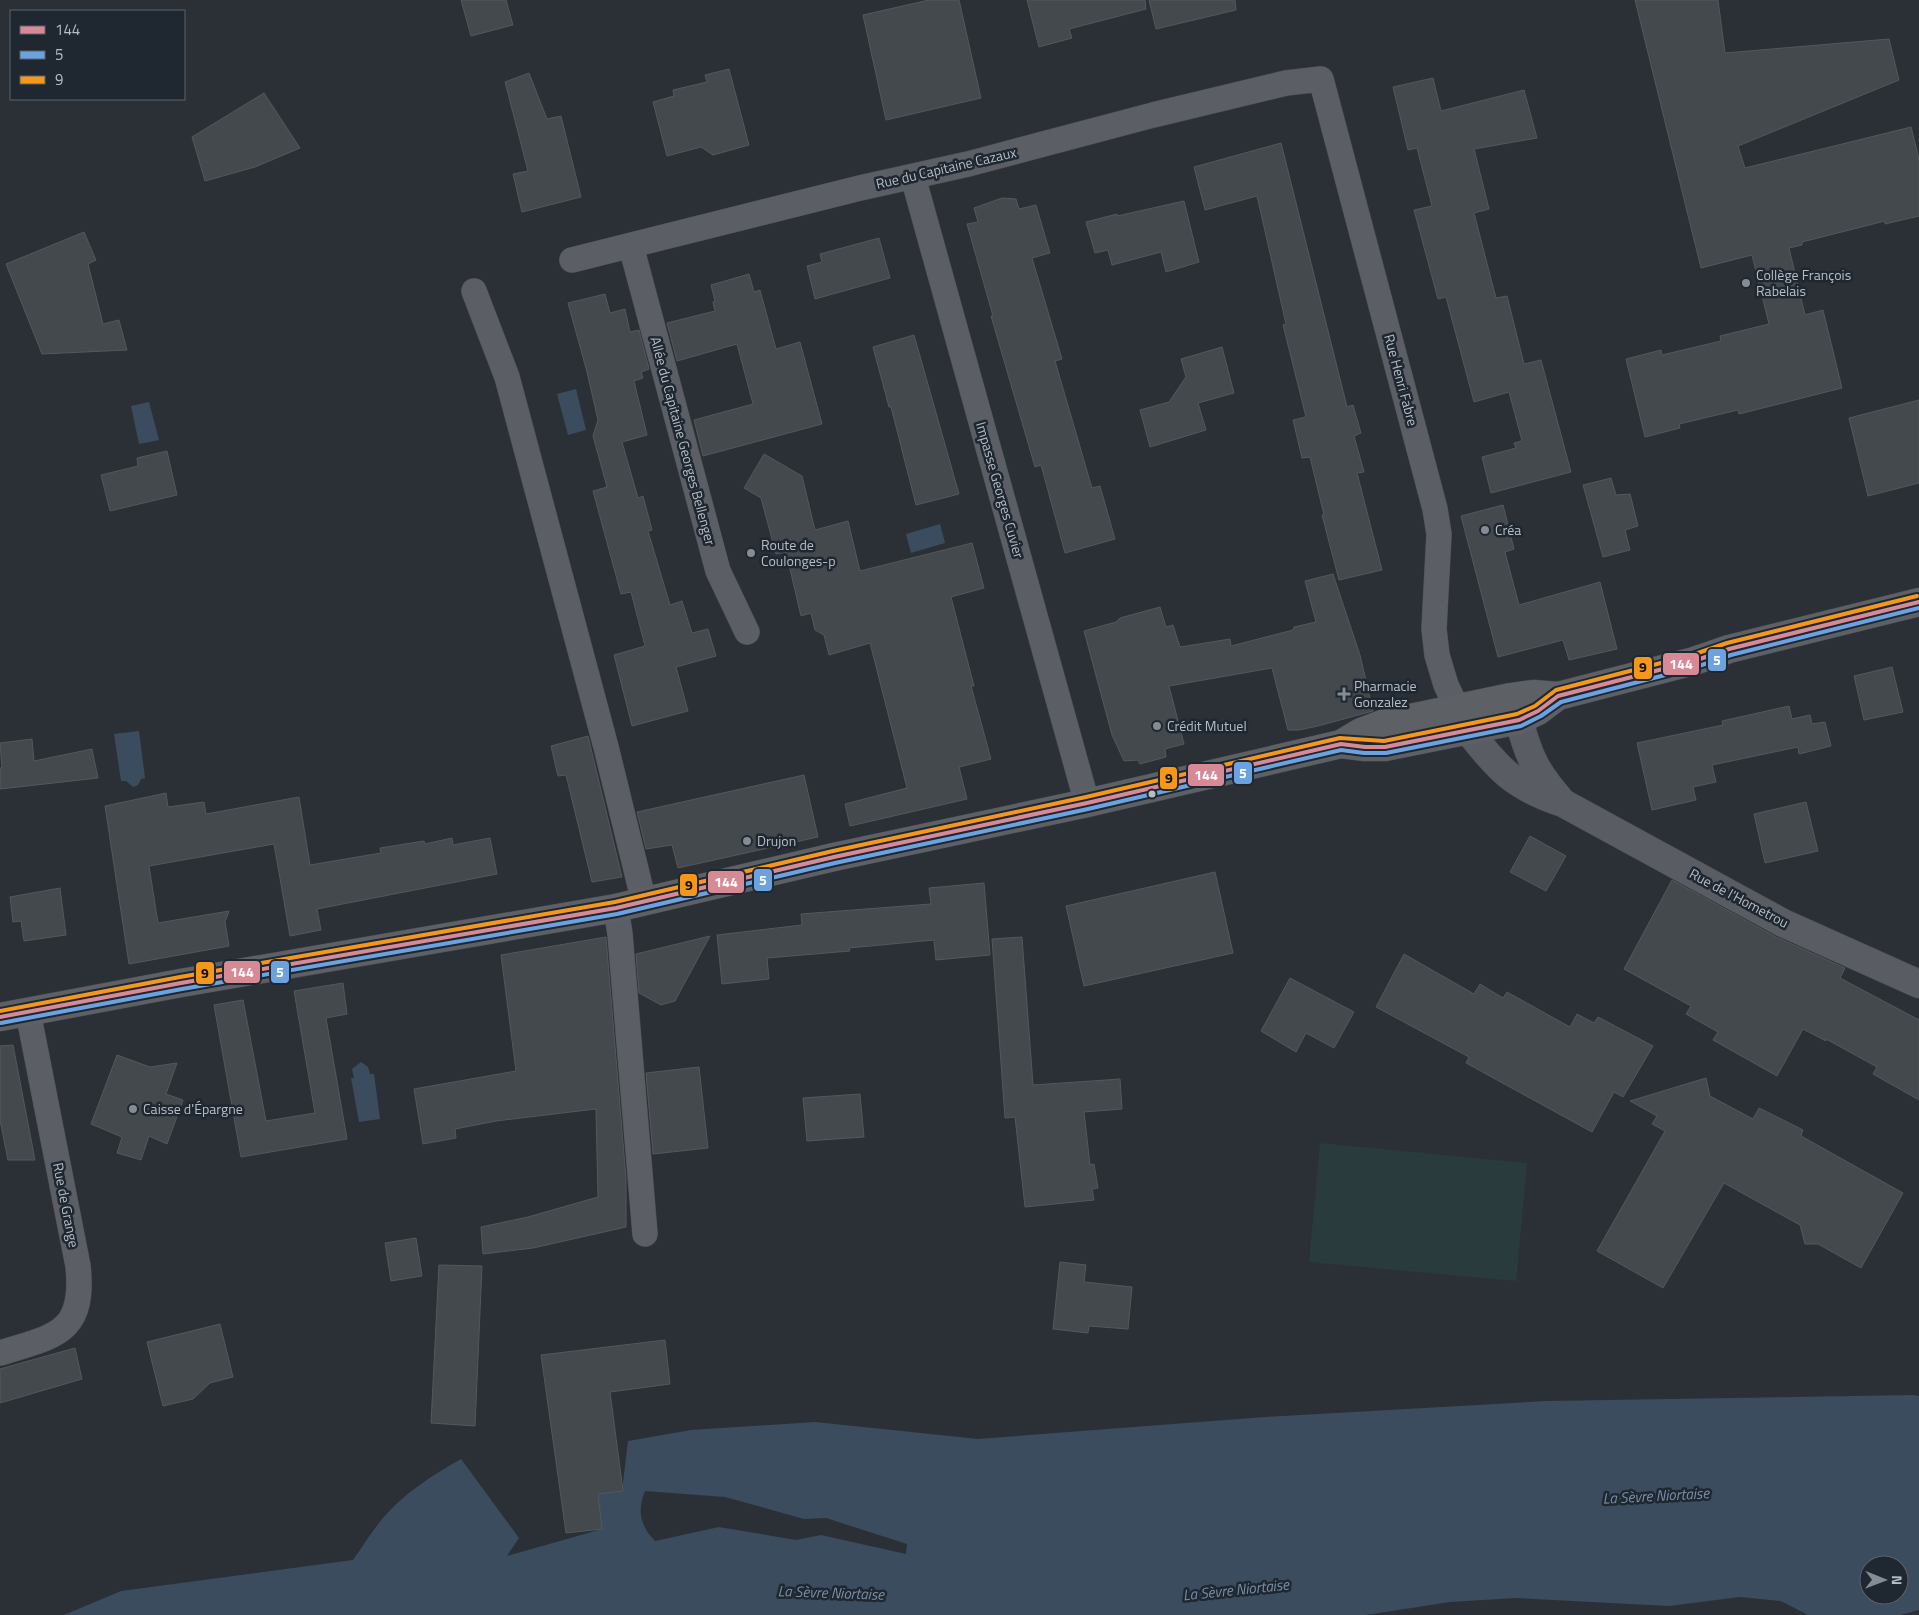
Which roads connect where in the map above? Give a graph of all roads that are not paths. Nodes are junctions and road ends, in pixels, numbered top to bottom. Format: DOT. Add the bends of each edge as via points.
graph roads {
  1 [pos="1321,79"];
  2 [pos="913,177"];
  3 [pos="631,246"];
  4 [pos="572,260"];
  5 [pos="474,291"];
  6 [pos="1919,602"];
  7 [pos="747,632"];
  8 [pos="1558,696"];
  9 [pos="1484,703"];
  10 [pos="1456,708"];
  11 [pos="1519,720"];
  12 [pos="1087,803"];
  13 [pos="1563,803"];
  14 [pos="644,902"];
  15 [pos="616,908"];
  16 [pos="1919,984"];
  17 [pos="28,1012"];
  18 [pos="0,1017"];
  19 [pos="645,1234"];
  20 [pos="0,1353"];
  1 -- 2 [label="street, Rue du Capitaine Cazaux" via="1277,85"];
  1 -- 10 [label="street, Rue Henri Fabre" via="1435,509 1439,534 1434,629 1437,655"];
  2 -- 3 [label="street, Rue du Capitaine Cazaux"];
  2 -- 12 [label="street, Impasse Georges Cuvier"];
  3 -- 4 [label="street, Rue du Capitaine Cazaux"];
  3 -- 7 [label="street, Allée du Capitaine Georges Bellenger" via="718,571"];
  5 -- 14 [label="street" via="507,377"];
  6 -- 8 [label="main road" via="1729,648 1694,661"];
  8 -- 9 [label="main road" via="1533,694"];
  8 -- 11 [label="main road"];
  9 -- 10 [label="main road"];
  9 -- 11 [label="street"];
  10 -- 11 [label="main road"];
  10 -- 12 [label="main road" via="1382,724 1341,744"];
  10 -- 13 [label="street, Rue de l'Hometrou" via="1488,756 1506,773 1523,787"];
  11 -- 13 [label="street, Rue de l'Hometrou" via="1530,756 1543,780"];
  12 -- 14 [label="main road"];
  13 -- 16 [label="street, Rue de l'Hometrou" via="1783,923"];
  14 -- 15 [label="main road"];
  15 -- 17 [label="main road"];
  15 -- 19 [label="street"];
  17 -- 18 [label="main road"];
  17 -- 20 [label="street, Rue de Grange" via="78,1266 80,1292 71,1319 58,1332 49,1338"];
}
